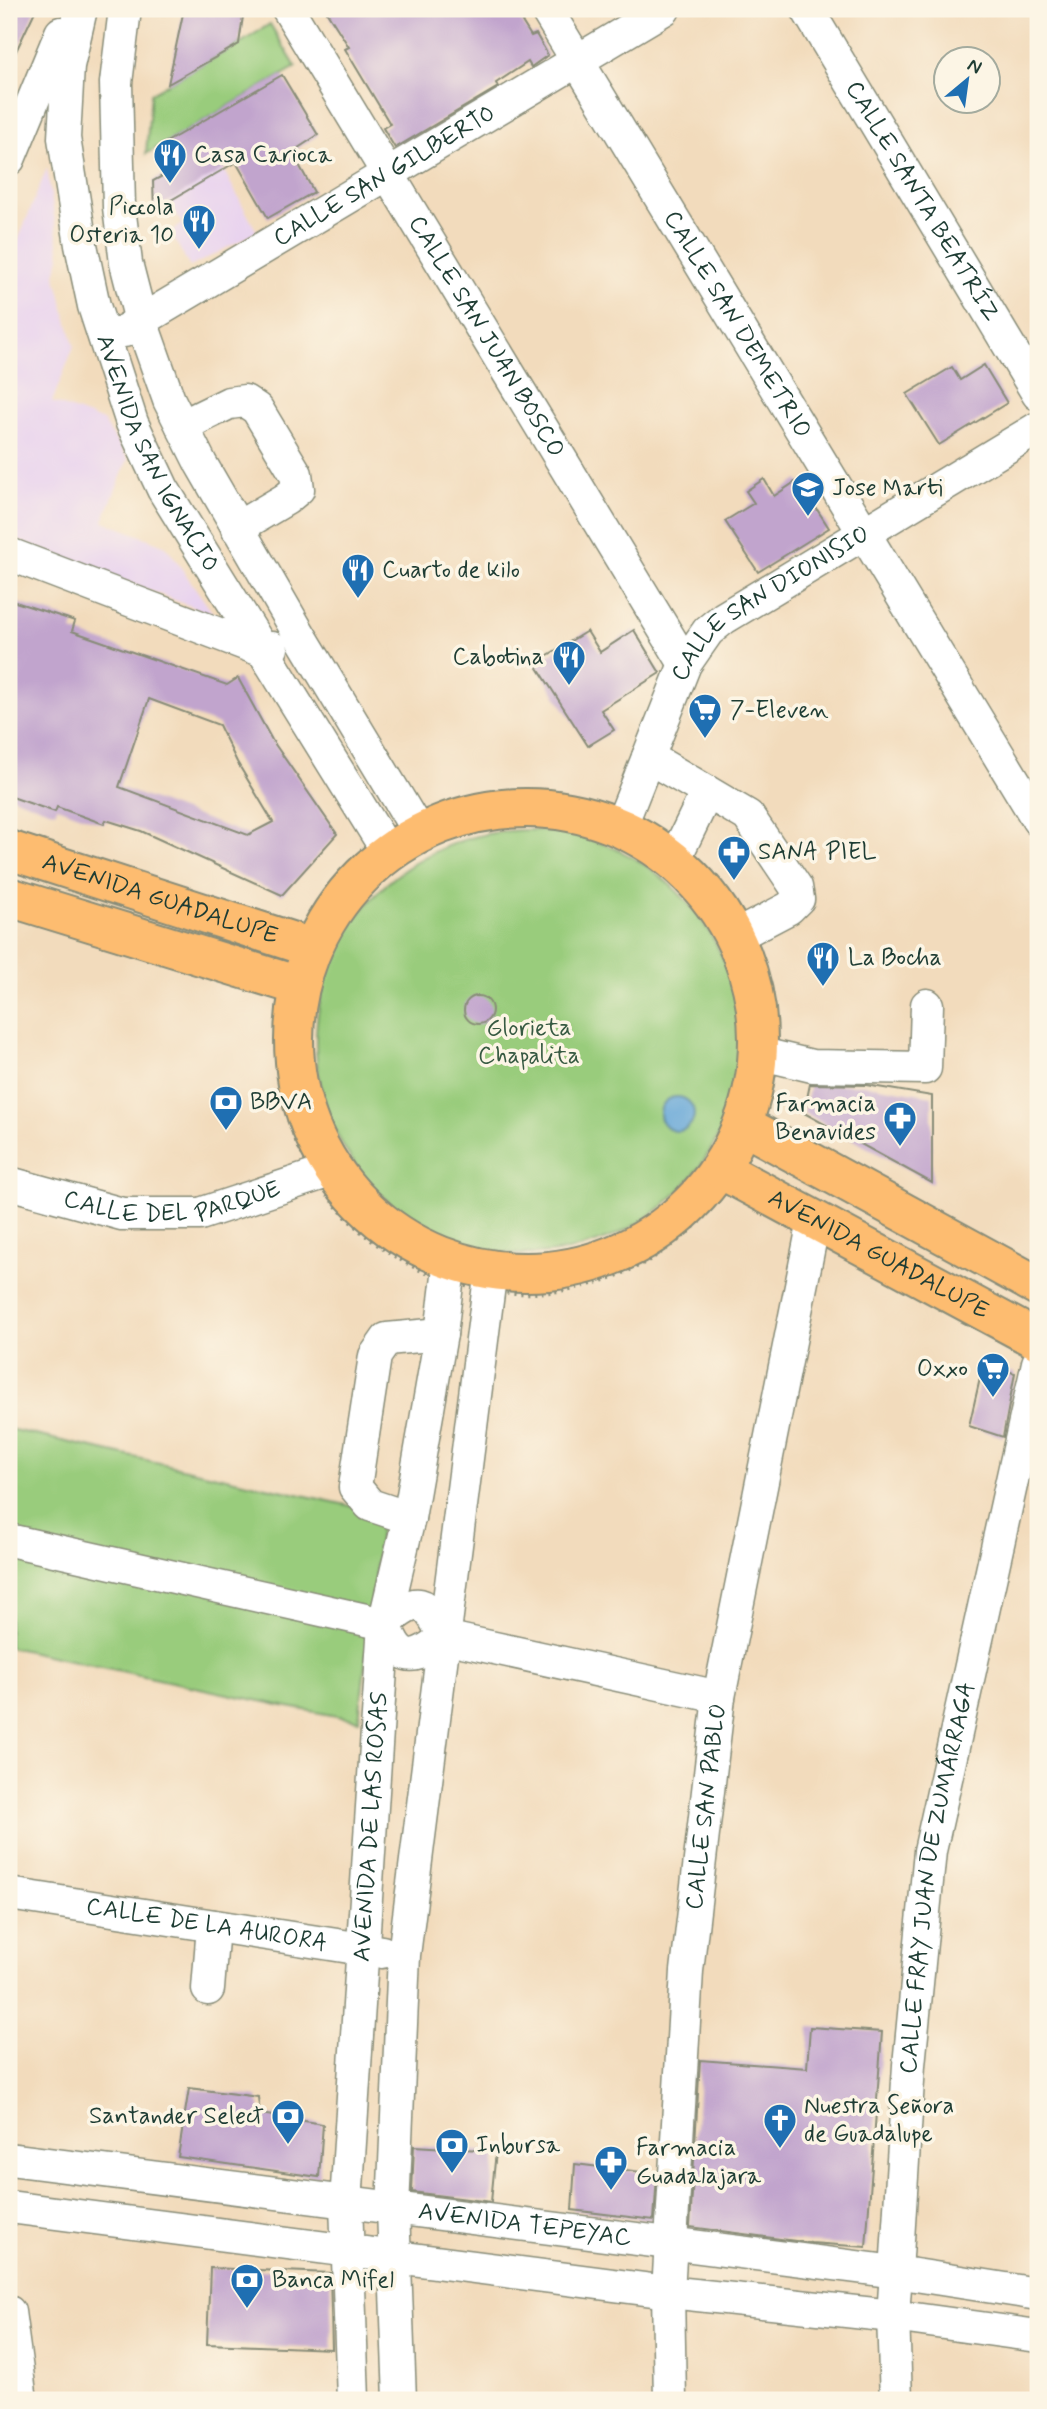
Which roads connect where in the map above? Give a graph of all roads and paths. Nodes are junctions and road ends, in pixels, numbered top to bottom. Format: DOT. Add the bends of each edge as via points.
graph roads {
  1 [pos="72,9"];
  2 [pos="81,9"];
  3 [pos="125,9"];
  4 [pos="288,9"];
  5 [pos="546,9"];
  6 [pos="664,9"];
  7 [pos="807,9"];
  8 [pos="577,60"];
  9 [pos="16,116"];
  10 [pos="64,138"];
  11 [pos="9,159"];
  12 [pos="387,175"];
  13 [pos="141,321"];
  14 [pos="105,343"];
  15 [pos="1038,394"];
  16 [pos="182,426"];
  17 [pos="1038,428"];
  18 [pos="237,528"];
  19 [pos="864,533"];
  20 [pos="9,554"];
  21 [pos="298,632"];
  22 [pos="266,652"];
  23 [pos="684,664"];
  24 [pos="648,757"];
  25 [pos="707,792"];
  26 [pos="1038,820"];
  27 [pos="620,828"];
  28 [pos="403,843"];
  29 [pos="9,850"];
  30 [pos="673,862"];
  31 [pos="9,897"];
  32 [pos="734,937"];
  33 [pos="306,946"];
  34 [pos="293,984"];
  35 [pos="927,1005"];
  36 [pos="758,1052"];
  37 [pos="743,1125"];
  38 [pos="720,1169"];
  39 [pos="333,1170"];
  40 [pos="9,1183"];
  41 [pos="814,1221"];
  42 [pos="450,1259"];
  43 [pos="491,1269"];
  44 [pos="1038,1286"];
  45 [pos="441,1334"];
  46 [pos="1038,1340"];
  47 [pos="1038,1363"];
  48 [pos="409,1518"];
  49 [pos="9,1540"];
  50 [pos="384,1624"];
  51 [pos="444,1637"];
  52 [pos="719,1696"];
  53 [pos="9,1894"];
  54 [pos="213,1926"];
  55 [pos="361,1949"];
  56 [pos="404,1955"];
  57 [pos="208,1989"];
  58 [pos="9,2159"];
  59 [pos="346,2203"];
  60 [pos="9,2207"];
  61 [pos="393,2209"];
  62 [pos="670,2244"];
  63 [pos="347,2250"];
  64 [pos="394,2256"];
  65 [pos="895,2272"];
  66 [pos="668,2292"];
  67 [pos="1038,2294"];
  68 [pos="9,2312"];
  69 [pos="893,2316"];
  70 [pos="1038,2336"];
  71 [pos="21,2400"];
  72 [pos="354,2400"];
  73 [pos="400,2400"];
  74 [pos="670,2400"];
  75 [pos="896,2400"];
  1 -- 9 [label="street"];
  2 -- 10 [label="street, AVENIDA SAN IGNACIO" via="68,66"];
  3 -- 13 [label="street, AVENIDA SAN IGNACIO" via="116,83 120,207 126,263"];
  4 -- 12 [label="street, CALLE SAN JUAN BOSCO"];
  5 -- 8 [label="street, CALLE SAN DEMETRIO"];
  6 -- 8 [label="street, CALLE SAN GILBERTO"];
  7 -- 15 [label="street, CALLE SANTA BEATRÍZ"];
  8 -- 12 [label="street, CALLE SAN GILBERTO"];
  8 -- 19 [label="street, CALLE SAN DEMETRIO"];
  9 -- 10 [label="street"];
  9 -- 11 [label="street"];
  10 -- 14 [label="street, AVENIDA SAN IGNACIO" via="81,245"];
  12 -- 13 [label="street, CALLE SAN GILBERTO"];
  12 -- 23 [label="street, CALLE SAN JUAN BOSCO"];
  13 -- 14 [label="street, CALLE SAN GILBERTO"];
  13 -- 16 [label="street, AVENIDA SAN IGNACIO"];
  14 -- 22 [label="street, AVENIDA SAN IGNACIO" via="132,423 163,489"];
  16 -- 18 [label="street, AVENIDA SAN IGNACIO"];
  16 -- 18 [label="street" via="229,403 245,401 257,409 296,474 298,489"];
  17 -- 19 [label="street, CALLE SAN DIONISIO"];
  18 -- 21 [label="street, AVENIDA SAN IGNACIO"];
  19 -- 23 [label="street, CALLE SAN DIONISIO" via="724,618 708,631"];
  19 -- 26 [label="street, CALLE SAN DEMETRIO"];
  20 -- 22 [label="street"];
  21 -- 22 [label="street"];
  21 -- 28 [label="street, AVENIDA SAN IGNACIO"];
  22 -- 28 [label="street, AVENIDA SAN IGNACIO"];
  23 -- 24 [label="street, CALLE SAN DIONISIO"];
  24 -- 25 [label="street"];
  24 -- 27 [label="street, CALLE SAN DIONISIO"];
  25 -- 30 [label="street"];
  25 -- 32 [label="street" via="748,816 796,887 798,899 789,908"];
  27 -- 28 [label="main road" via="553,810 519,808 462,817"];
  27 -- 30 [label="main road"];
  28 -- 33 [label="main road" via="357,879"];
  29 -- 33 [label="main road, AVENIDA GUADALUPE"];
  30 -- 32 [label="main road" via="697,884"];
  31 -- 34 [label="main road, AVENIDA GUADALUPE"];
  32 -- 36 [label="main road" via="757,1013"];
  33 -- 34 [label="main road"];
  33 -- 34 [label="path"];
  33 -- 34 [label="path" via="305,931 329,894 370,850 429,816 460,804 529,798 596,808 644,827 687,855 756,941 776,1038 774,1073 764,1112 727,1188 676,1239 629,1269 581,1286 468,1289 436,1279 351,1228 318,1194 284,1117 272,1068"];
  34 -- 39 [label="main road" via="297,1082 311,1127"];
  35 -- 36 [label="street" via="925,1068 813,1066"];
  36 -- 37 [label="main road"];
  37 -- 38 [label="main road"];
  37 -- 44 [label="main road, AVENIDA GUADALUPE"];
  38 -- 41 [label="main road, AVENIDA GUADALUPE"];
  38 -- 43 [label="main road" via="692,1203 659,1231 620,1253 579,1266 535,1272"];
  39 -- 40 [label="street, CALLE DEL PARQUE" via="201,1214 122,1214"];
  39 -- 42 [label="main road" via="385,1224"];
  41 -- 46 [label="main road, AVENIDA GUADALUPE"];
  41 -- 52 [label="street, CALLE SAN PABLO"];
  42 -- 43 [label="main road"];
  42 -- 45 [label="street, AVENIDA DE LAS ROSAS"];
  43 -- 51 [label="street, AVENIDA DE LAS ROSAS"];
  45 -- 48 [label="street, AVENIDA DE LAS ROSAS"];
  45 -- 48 [label="street" via="387,1339 374,1356 355,1487 370,1505"];
  47 -- 65 [label="street, CALLE FRAY JUAN DE ZUMÁRRAGA" via="930,1852"];
  48 -- 50 [label="street, AVENIDA DE LAS ROSAS"];
  49 -- 50 [label="street"];
  50 -- 51 [label="street" via="393,1643 409,1654 427,1651"];
  50 -- 55 [label="street, AVENIDA DE LAS ROSAS"];
  51 -- 52 [label="street"];
  51 -- 56 [label="street, AVENIDA DE LAS ROSAS"];
  52 -- 62 [label="street, CALLE SAN PABLO" via="687,1971"];
  53 -- 54 [label="street, CALLE DE LA AURORA"];
  54 -- 55 [label="street, CALLE DE LA AURORA"];
  54 -- 57 [label="street"];
  55 -- 56 [label="street, CALLE DE LA AURORA"];
  55 -- 59 [label="street, AVENIDA DE LAS ROSAS"];
  56 -- 61 [label="street, AVENIDA DE LAS ROSAS"];
  58 -- 59 [label="street, AVENIDA TEPEYAC"];
  59 -- 61 [label="street, AVENIDA TEPEYAC"];
  59 -- 63 [label="street, AVENIDA DE LAS ROSAS"];
  60 -- 63 [label="street, AVENIDA TEPEYAC"];
  61 -- 62 [label="street, AVENIDA TEPEYAC"];
  61 -- 64 [label="street, AVENIDA DE LAS ROSAS"];
  62 -- 65 [label="street, AVENIDA TEPEYAC"];
  62 -- 66 [label="street, CALLE SAN PABLO"];
  63 -- 64 [label="street, AVENIDA TEPEYAC"];
  63 -- 72 [label="street, AVENIDA DE LAS ROSAS"];
  64 -- 66 [label="street, AVENIDA TEPEYAC"];
  64 -- 73 [label="street, AVENIDA DE LAS ROSAS"];
  65 -- 67 [label="street, AVENIDA TEPEYAC"];
  65 -- 69 [label="street, CALLE FRAY JUAN DE ZUMÁRRAGA"];
  66 -- 69 [label="street, AVENIDA TEPEYAC"];
  66 -- 74 [label="street, CALLE SAN PABLO"];
  68 -- 71 [label="street"];
  69 -- 70 [label="street, AVENIDA TEPEYAC"];
  69 -- 75 [label="street, CALLE FRAY JUAN DE ZUMÁRRAGA"];
}
